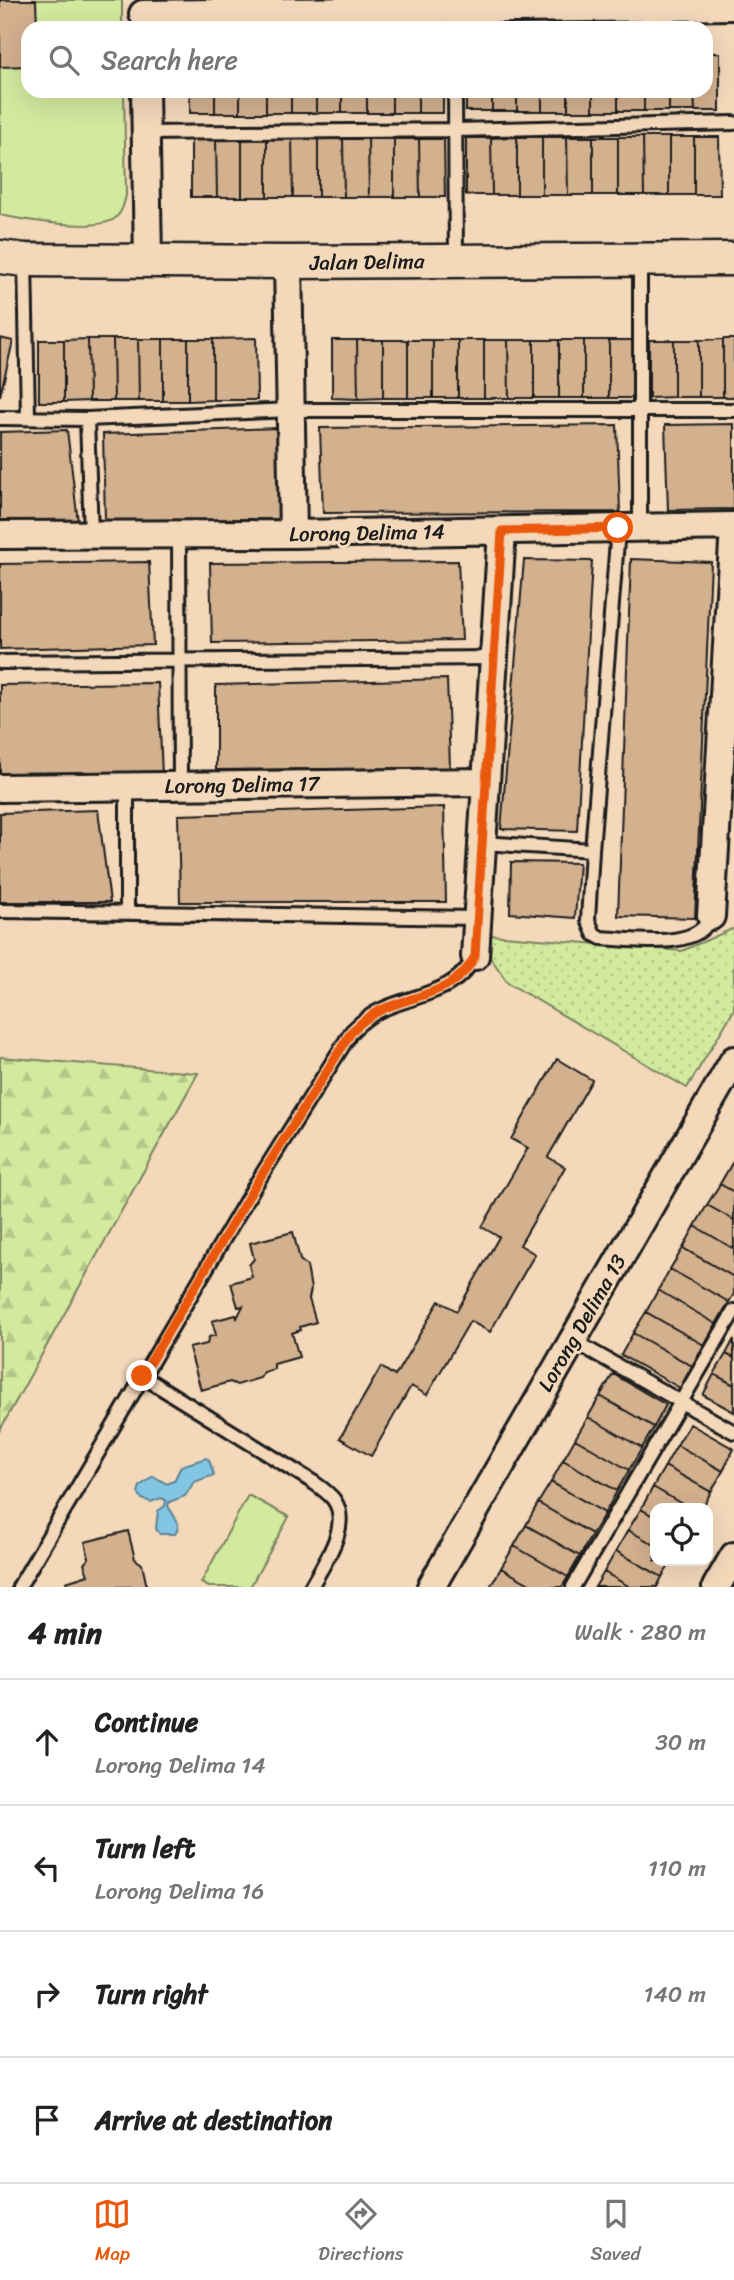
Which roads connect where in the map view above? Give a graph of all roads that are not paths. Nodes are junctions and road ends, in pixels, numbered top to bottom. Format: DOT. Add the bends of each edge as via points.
graph roads {
  1 [pos="545,4"];
  2 [pos="734,6"];
  3 [pos="143,14"];
  4 [pos="454,19"];
  5 [pos="145,98"];
  6 [pos="455,98"];
  7 [pos="734,123"];
  8 [pos="456,130"];
  9 [pos="145,133"];
  10 [pos="12,258"];
  11 [pos="640,259"];
  12 [pos="734,259"];
  13 [pos="148,260"];
  14 [pos="456,261"];
  15 [pos="288,262"];
  16 [pos="292,410"];
  17 [pos="734,410"];
  18 [pos="639,411"];
  19 [pos="0,418"];
  20 [pos="28,418"];
  21 [pos="87,419"];
  22 [pos="734,526"];
  23 [pos="629,528"];
  24 [pos="502,531"];
  25 [pos="91,534"];
  26 [pos="178,534"];
  27 [pos="293,534"];
  28 [pos="0,535"];
  29 [pos="493,658"];
  30 [pos="179,659"];
  31 [pos="0,662"];
  32 [pos="485,782"];
  33 [pos="127,786"];
  34 [pos="180,787"];
  35 [pos="0,788"];
  36 [pos="482,843"];
  37 [pos="592,850"];
  38 [pos="0,911"];
  39 [pos="127,913"];
  40 [pos="711,916"];
  41 [pos="477,918"];
  42 [pos="475,956"];
  43 [pos="734,1060"];
  44 [pos="734,1311"];
  45 [pos="572,1340"];
  46 [pos="142,1376"];
  47 [pos="681,1402"];
  48 [pos="734,1432"];
  49 [pos="734,1556"];
  50 [pos="19,1587"];
  51 [pos="311,1587"];
  52 [pos="431,1587"];
  53 [pos="573,1587"];
  54 [pos="716,1587"];
  1 -- 2 [label="street"];
  1 -- 4 [label="street"];
  3 -- 4 [label="street"];
  5 -- 9 [label="street"];
  6 -- 8 [label="lane"];
  7 -- 8 [label="lane"];
  8 -- 9 [label="lane"];
  8 -- 14 [label="lane"];
  9 -- 13 [label="street"];
  10 -- 13 [label="street, Jalan Delima"];
  10 -- 20 [label="lane"];
  11 -- 12 [label="street, Jalan Delima"];
  11 -- 14 [label="street, Jalan Delima"];
  11 -- 18 [label="lane"];
  13 -- 15 [label="street, Jalan Delima"];
  14 -- 15 [label="street, Jalan Delima"];
  15 -- 16 [label="street"];
  16 -- 18 [label="lane"];
  16 -- 21 [label="lane"];
  16 -- 27 [label="street"];
  17 -- 18 [label="lane"];
  18 -- 23 [label="lane"];
  19 -- 20 [label="lane"];
  20 -- 21 [label="lane"];
  21 -- 25 [label="lane"];
  22 -- 23 [label="street, Lorong Delima 14"];
  22 -- 40 [label="street"];
  23 -- 24 [label="street, Lorong Delima 14"];
  23 -- 37 [label="lane"];
  24 -- 27 [label="street, Lorong Delima 14"];
  24 -- 29 [label="street"];
  25 -- 26 [label="street, Lorong Delima 14"];
  25 -- 28 [label="street, Lorong Delima 14"];
  26 -- 27 [label="street, Lorong Delima 14"];
  26 -- 30 [label="lane"];
  29 -- 30 [label="lane"];
  29 -- 32 [label="street"];
  30 -- 31 [label="lane"];
  30 -- 34 [label="lane"];
  32 -- 34 [label="street, Lorong Delima 17"];
  32 -- 36 [label="street"];
  33 -- 34 [label="street, Lorong Delima 17"];
  33 -- 35 [label="street, Lorong Delima 17"];
  33 -- 39 [label="lane"];
  36 -- 37 [label="lane"];
  36 -- 41 [label="street"];
  37 -- 40 [label="lane" via="589,920 594,934 601,938 677,941 703,930"];
  38 -- 39 [label="lane"];
  39 -- 41 [label="lane"];
  41 -- 42 [label="street"];
  42 -- 46 [label="lane" via="469,968 449,985 383,1009 352,1031"];
  43 -- 45 [label="street, Lorong Delima 13"];
  44 -- 47 [label="lane"];
  45 -- 47 [label="lane"];
  45 -- 52 [label="street, Lorong Delima 13"];
  46 -- 50 [label="lane"];
  46 -- 51 [label="lane" via="334,1499 340,1512 339,1529"];
  47 -- 48 [label="lane"];
  47 -- 53 [label="lane"];
  49 -- 54 [label="street"];
}
